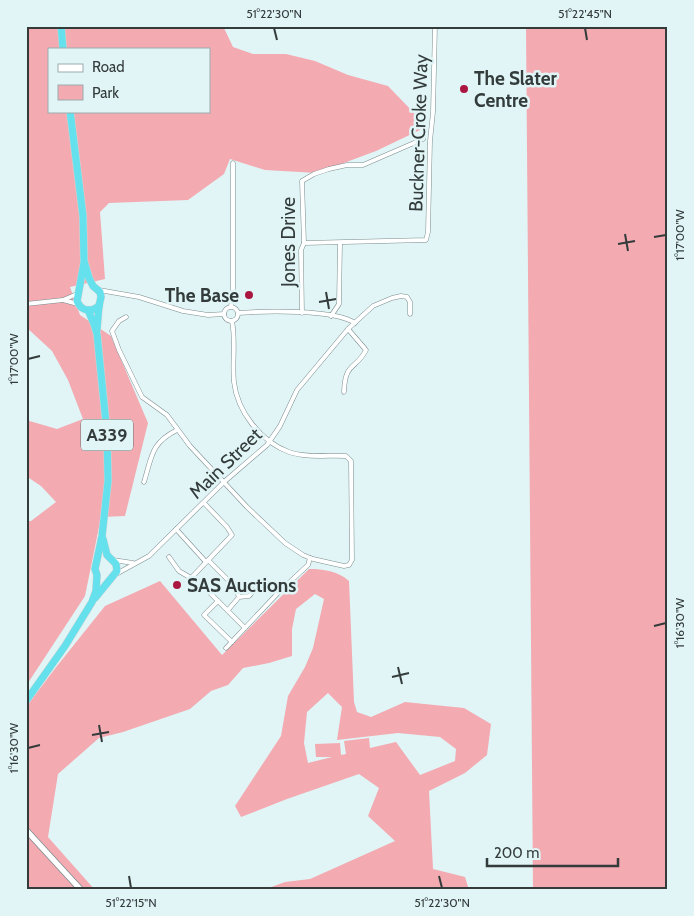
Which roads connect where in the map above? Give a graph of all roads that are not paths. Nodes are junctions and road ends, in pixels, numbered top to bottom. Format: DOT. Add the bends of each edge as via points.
graph roads {
  1 [pos="61,26"];
  2 [pos="435,26"];
  3 [pos="63,48"];
  4 [pos="70,112"];
  5 [pos="423,139"];
  6 [pos="233,163"];
  7 [pos="304,243"];
  8 [pos="340,243"];
  9 [pos="84,261"];
  10 [pos="96,288"];
  11 [pos="78,292"];
  12 [pos="116,294"];
  13 [pos="63,300"];
  14 [pos="100,302"];
  15 [pos="26,304"];
  16 [pos="78,304"];
  17 [pos="231,306"];
  18 [pos="88,310"];
  19 [pos="238,313"];
  20 [pos="302,313"];
  21 [pos="224,314"];
  22 [pos="410,314"];
  23 [pos="331,316"];
  24 [pos="126,317"];
  25 [pos="232,321"];
  26 [pos="355,323"];
  27 [pos="348,329"];
  28 [pos="97,334"];
  29 [pos="344,392"];
  30 [pos="177,430"];
  31 [pos="270,441"];
  32 [pos="144,482"];
  33 [pos="224,482"];
  34 [pos="204,503"];
  35 [pos="176,530"];
  36 [pos="102,536"];
  37 [pos="169,557"];
  38 [pos="310,558"];
  39 [pos="110,559"];
  40 [pos="207,561"];
  41 [pos="136,563"];
  42 [pos="96,566"];
  43 [pos="97,575"];
  44 [pos="115,575"];
  45 [pos="193,576"];
  46 [pos="257,586"];
  47 [pos="239,597"];
  48 [pos="218,601"];
  49 [pos="92,602"];
  50 [pos="228,610"];
  51 [pos="245,628"];
  52 [pos="232,642"];
  53 [pos="226,648"];
  54 [pos="26,701"];
  55 [pos="26,830"];
  56 [pos="80,890"];
  1 -- 3 [label="highway"];
  2 -- 8 [label="street, Buckner-Croke Way" via="426,240"];
  4 -- 9 [label="highway" via="83,216"];
  5 -- 7 [label="street, Jones Drive" via="363,165 341,166 305,178 302,181"];
  6 -- 17 [label="street"];
  7 -- 8 [label="street"];
  7 -- 20 [label="street, Jones Drive" via="301,250"];
  8 -- 23 [label="street" via="339,304"];
  9 -- 10 [label="highway" via="87,274"];
  9 -- 11 [label="highway"];
  10 -- 11 [label="highway" via="85,286"];
  10 -- 12 [label="street"];
  10 -- 14 [label="highway"];
  11 -- 13 [label="street"];
  11 -- 16 [label="highway"];
  12 -- 14 [label="street"];
  12 -- 21 [label="street" via="139,297 183,311"];
  13 -- 15 [label="street"];
  13 -- 16 [label="street"];
  14 -- 18 [label="highway"];
  14 -- 28 [label="highway, A339"];
  16 -- 18 [label="highway"];
  17 -- 19 [label="street"];
  17 -- 21 [label="street"];
  18 -- 28 [label="highway, A339"];
  19 -- 20 [label="street"];
  19 -- 25 [label="street"];
  20 -- 23 [label="street"];
  21 -- 25 [label="street"];
  22 -- 26 [label="street, Main Street" via="410,302 401,296 373,306"];
  23 -- 26 [label="street"];
  24 -- 30 [label="street" via="112,331 119,350 142,398 167,415"];
  25 -- 31 [label="street" via="236,394 248,419"];
  26 -- 27 [label="street, Main Street"];
  27 -- 29 [label="street" via="366,350 348,370"];
  27 -- 31 [label="street, Main Street" via="297,390"];
  28 -- 36 [label="highway, A339" via="108,449"];
  30 -- 32 [label="street" via="154,448"];
  30 -- 33 [label="street"];
  31 -- 33 [label="street, Main Street"];
  31 -- 38 [label="street" via="295,454 346,456 351,461 352,560 344,566"];
  33 -- 34 [label="street, Main Street"];
  33 -- 38 [label="street" via="275,534"];
  34 -- 35 [label="street, Main Street"];
  34 -- 40 [label="street" via="232,535"];
  35 -- 40 [label="street"];
  35 -- 41 [label="street, Main Street" via="149,556"];
  36 -- 39 [label="highway, A339"];
  36 -- 42 [label="highway, A339"];
  37 -- 45 [label="street" via="179,571 191,578"];
  38 -- 51 [label="street" via="308,565"];
  39 -- 41 [label="street"];
  39 -- 42 [label="highway" via="100,560"];
  39 -- 44 [label="highway" via="117,567"];
  40 -- 45 [label="street"];
  40 -- 47 [label="street" via="236,587"];
  41 -- 44 [label="street, Main Street"];
  42 -- 43 [label="highway"];
  43 -- 44 [label="highway" via="107,580"];
  43 -- 49 [label="highway"];
  44 -- 49 [label="highway"];
  45 -- 48 [label="street"];
  46 -- 47 [label="street" via="249,596"];
  47 -- 50 [label="street"];
  48 -- 50 [label="street"];
  48 -- 52 [label="street" via="204,615"];
  49 -- 54 [label="highway"];
  50 -- 51 [label="street"];
  51 -- 52 [label="street"];
  52 -- 53 [label="street"];
  55 -- 56 [label="street"];
}
